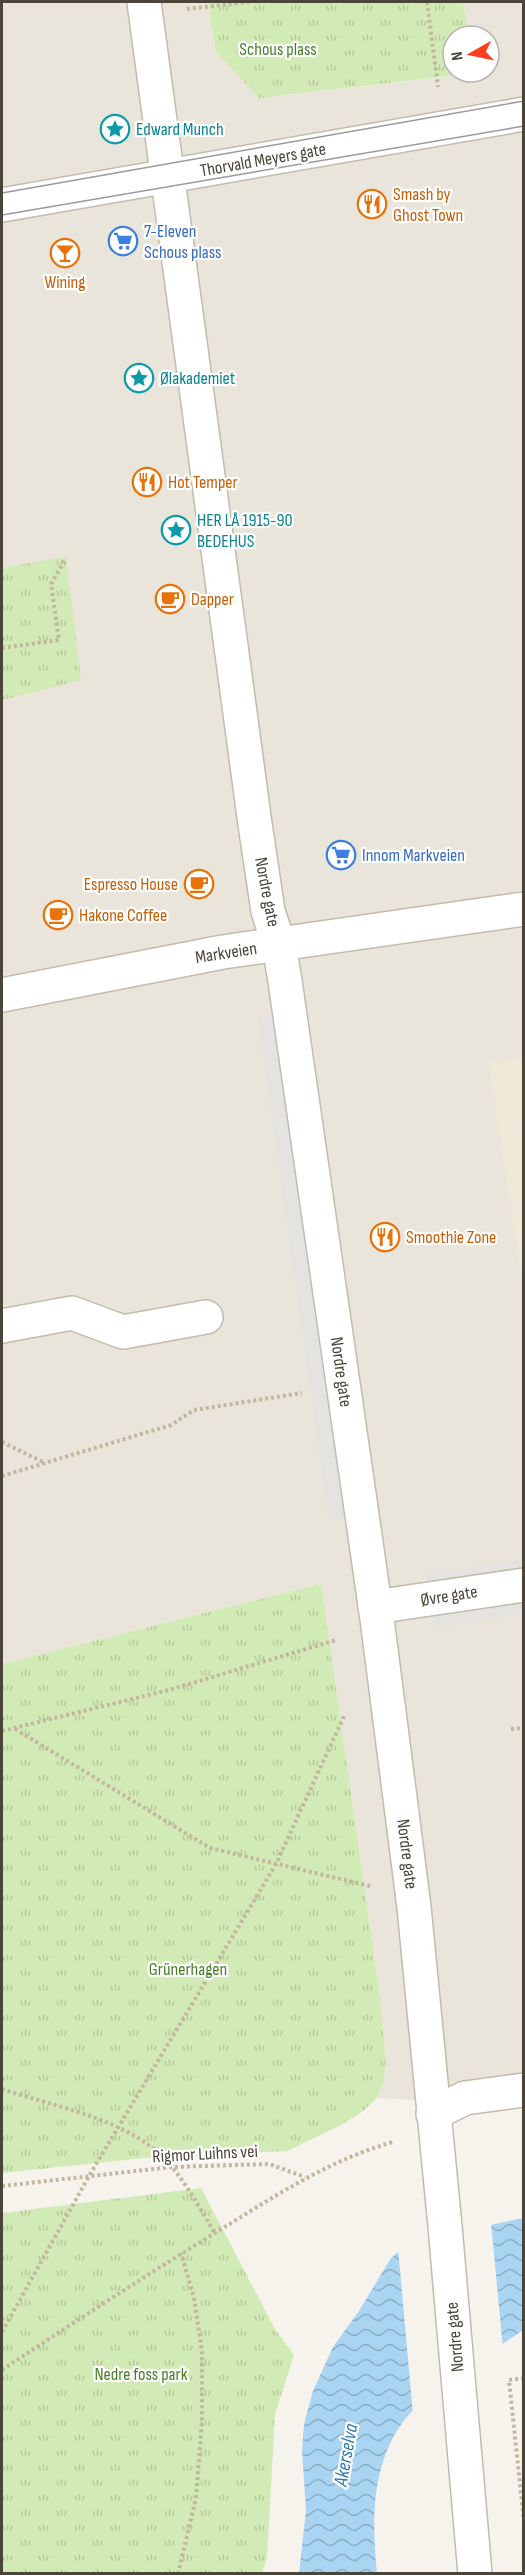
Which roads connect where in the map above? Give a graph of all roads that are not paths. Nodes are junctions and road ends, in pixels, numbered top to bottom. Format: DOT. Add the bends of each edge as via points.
graph roads {
  1 [pos="144,2"];
  2 [pos="524,114"];
  3 [pos="168,176"];
  4 [pos="2,205"];
  5 [pos="524,909"];
  6 [pos="279,945"];
  7 [pos="2,995"];
  8 [pos="206,1317"];
  9 [pos="2,1326"];
  10 [pos="524,1585"];
  11 [pos="375,1608"];
  12 [pos="524,2090"];
  13 [pos="434,2124"];
  14 [pos="475,2574"];
  1 -- 3 [label="street"];
  2 -- 3 [label="street, Thorvald Meyers gate"];
  3 -- 4 [label="street, Thorvald Meyers gate"];
  3 -- 6 [label="street, Nordre gate" via="255,824 268,911"];
  5 -- 6 [label="street, Markveien"];
  6 -- 7 [label="street, Markveien" via="223,952"];
  6 -- 11 [label="street, Nordre gate"];
  8 -- 9 [label="street" via="123,1332 72,1313"];
  10 -- 11 [label="street, Øvre gate"];
  11 -- 13 [label="street, Nordre gate" via="414,1907"];
  12 -- 13 [label="street" via="465,2098"];
  13 -- 14 [label="street, Nordre gate"];
}
